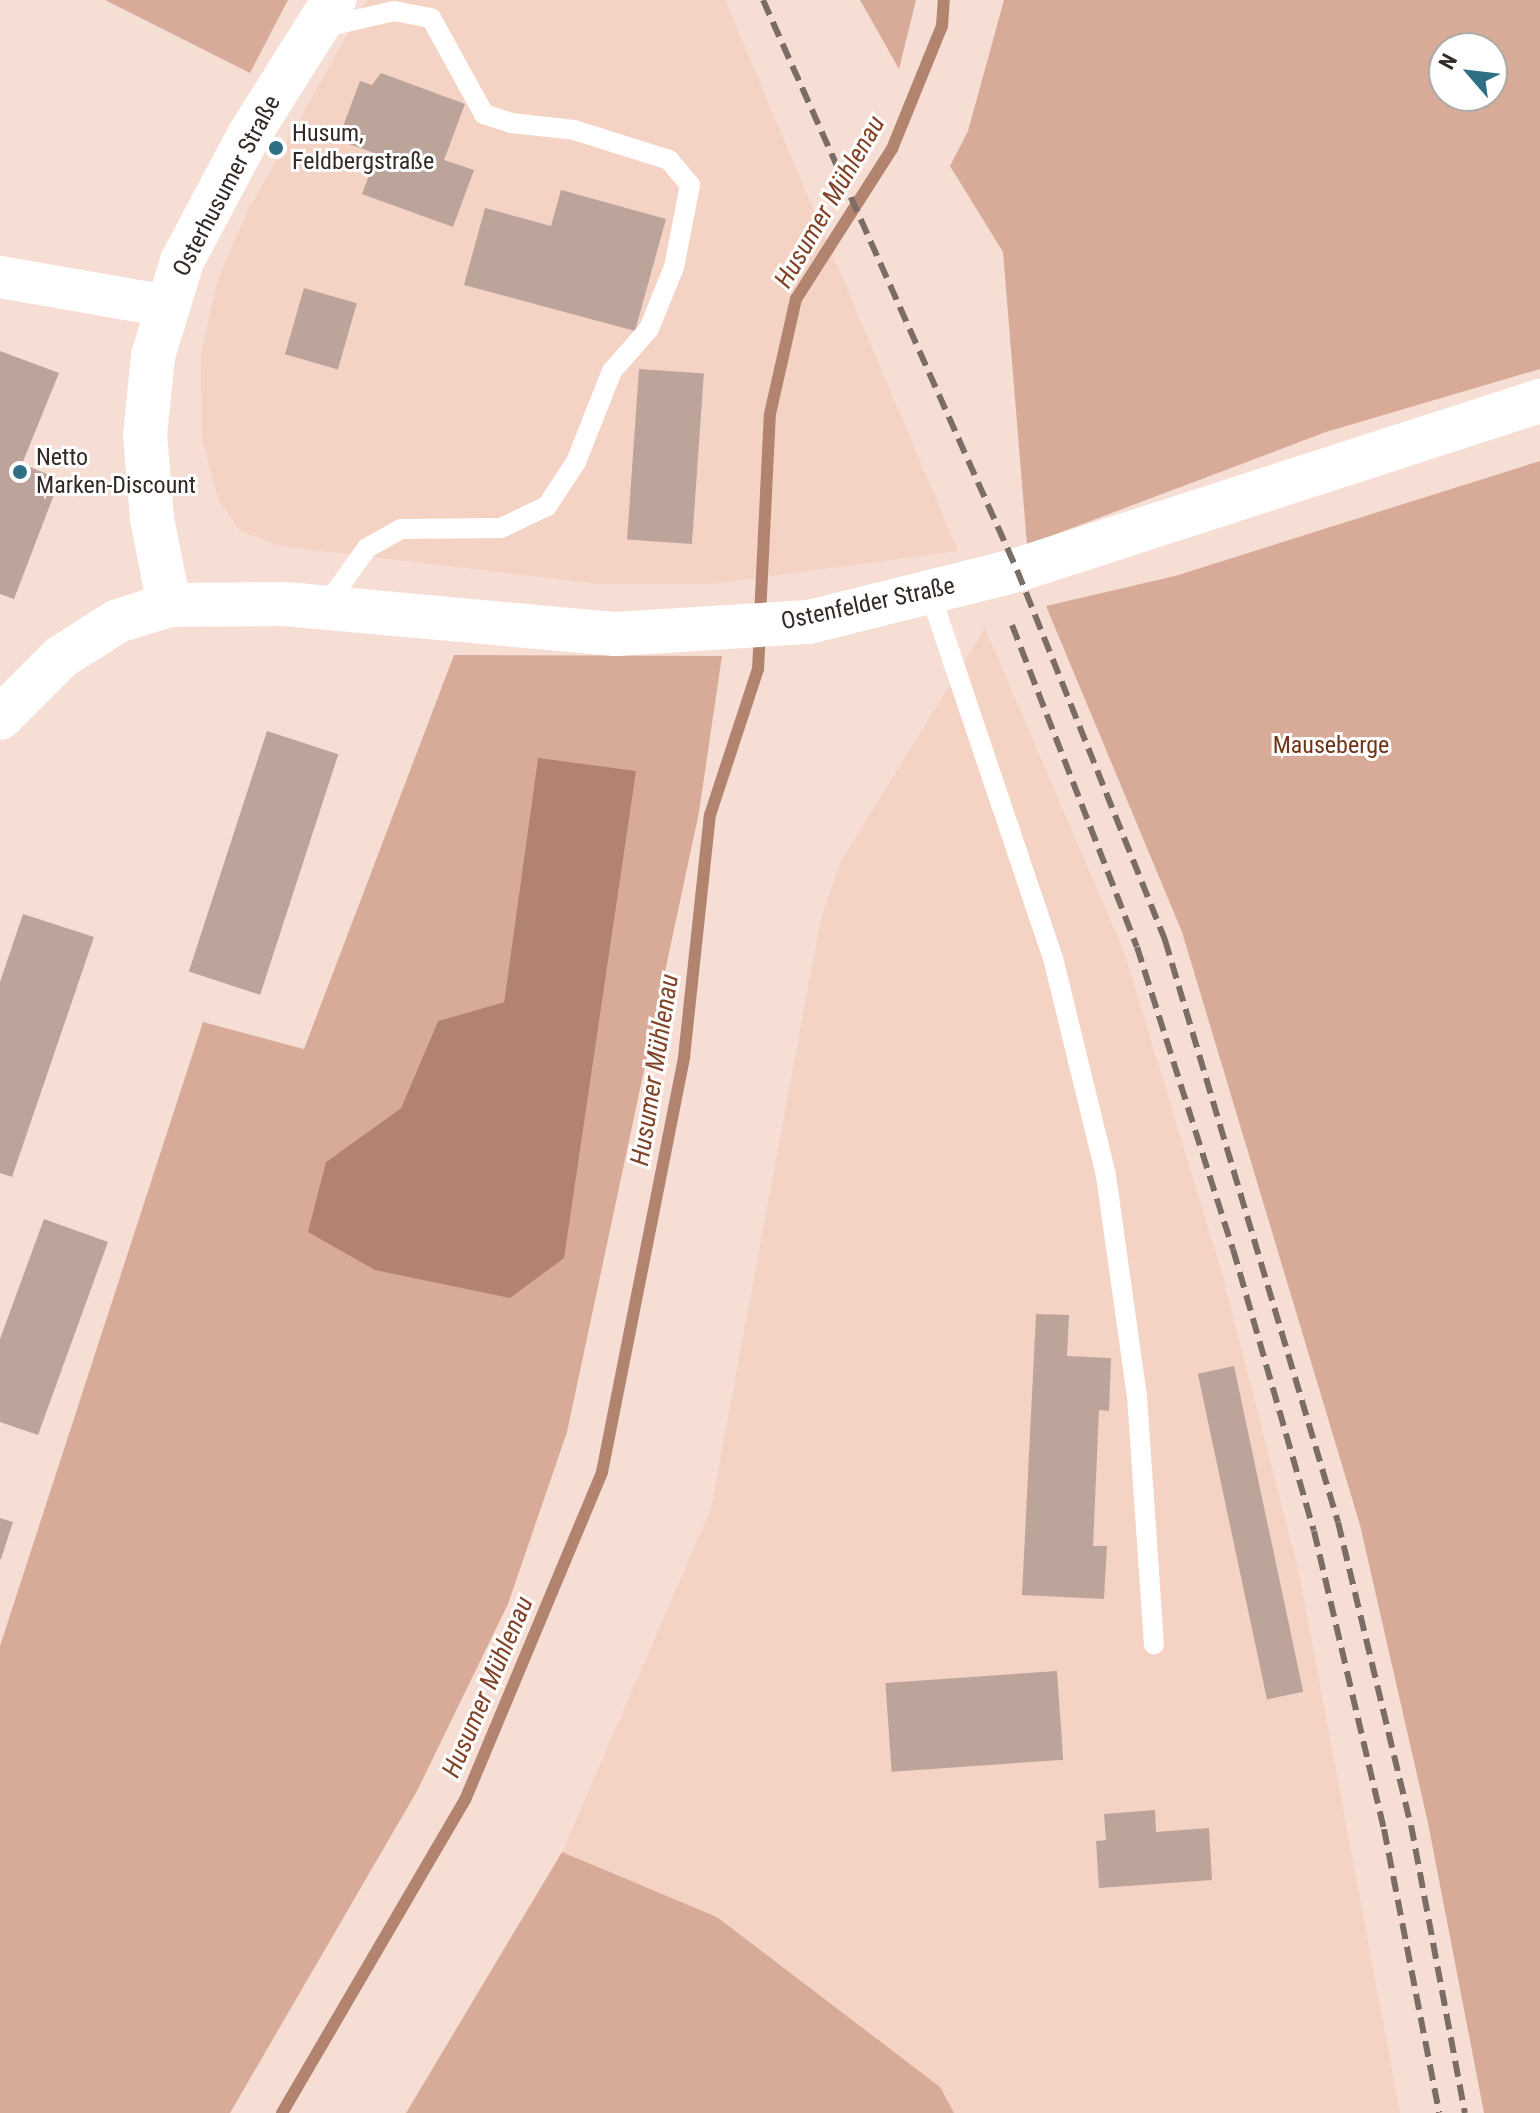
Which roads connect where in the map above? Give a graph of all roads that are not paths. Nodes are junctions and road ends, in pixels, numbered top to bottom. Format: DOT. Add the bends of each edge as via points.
graph roads {
  1 [pos="325,15"];
  2 [pos="0,277"];
  3 [pos="167,306"];
  4 [pos="1540,401"];
  5 [pos="930,593"];
  6 [pos="169,605"];
  7 [pos="324,608"];
  8 [pos="0,718"];
  9 [pos="1154,1644"];
  1 -- 3 [label="main road, Osterhusumer Straße" via="226,177 182,261"];
  1 -- 7 [label="lane" via="394,11 431,18 484,114 511,123 574,130 669,160 690,185 674,267 649,329 612,371 576,462 547,506 501,528 401,529 367,548"];
  2 -- 3 [label="street"];
  3 -- 6 [label="main road, Osterhusumer Straße" via="153,356 145,435 152,518"];
  4 -- 5 [label="main road, Ostenfelder Straße" via="1251,497"];
  5 -- 7 [label="main road, Ostenfelder Straße" via="809,622 616,634"];
  5 -- 9 [label="lane" via="1053,958 1106,1176 1137,1396"];
  6 -- 7 [label="main road, Ostenfelder Straße"];
  6 -- 8 [label="main road" via="118,621 61,657"];
}
